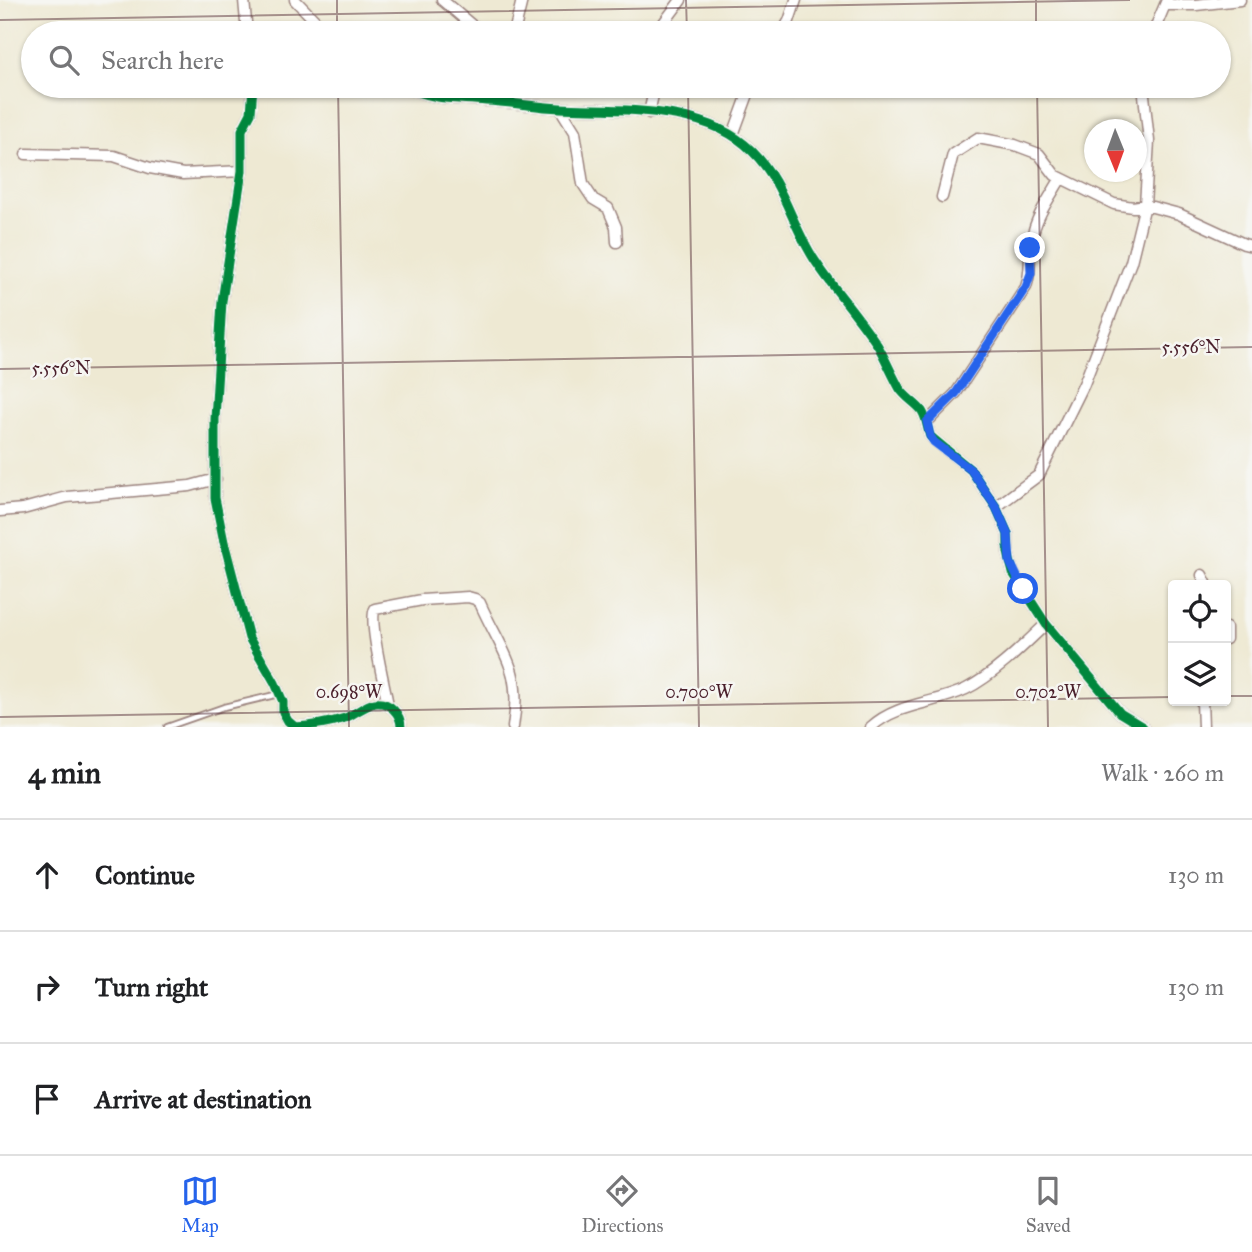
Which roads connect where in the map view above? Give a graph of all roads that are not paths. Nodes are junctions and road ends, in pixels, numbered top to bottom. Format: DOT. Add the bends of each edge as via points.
graph roads {
  1 [pos="244,0"];
  2 [pos="295,0"];
  3 [pos="442,0"];
  4 [pos="522,0"];
  5 [pos="681,0"];
  6 [pos="796,0"];
  7 [pos="1240,0"];
  8 [pos="1167,2"];
  9 [pos="246,21"];
  10 [pos="315,21"];
  11 [pos="467,21"];
  12 [pos="517,21"];
  13 [pos="665,21"];
  14 [pos="789,21"];
  15 [pos="1158,21"];
  16 [pos="252,98"];
  17 [pos="438,98"];
  18 [pos="493,98"];
  19 [pos="652,98"];
  20 [pos="747,98"];
  21 [pos="1144,98"];
  22 [pos="492,101"];
  23 [pos="560,108"];
  24 [pos="649,113"];
  25 [pos="733,135"];
  26 [pos="26,154"];
  27 [pos="243,171"];
  28 [pos="1061,178"];
  29 [pos="942,197"];
  30 [pos="1145,205"];
  31 [pos="617,242"];
  32 [pos="1252,246"];
  33 [pos="927,422"];
  34 [pos="216,478"];
  35 [pos="996,507"];
  36 [pos="0,511"];
  37 [pos="1045,624"];
  38 [pos="280,694"];
  39 [pos="388,705"];
  40 [pos="1202,706"];
  41 [pos="167,727"];
  42 [pos="401,727"];
  43 [pos="513,727"];
  44 [pos="871,727"];
  45 [pos="1143,727"];
  46 [pos="1203,727"];
  1 -- 9 [label="street"];
  2 -- 10 [label="street"];
  3 -- 11 [label="street"];
  4 -- 12 [label="street"];
  5 -- 13 [label="street"];
  6 -- 14 [label="street"];
  7 -- 8 [label="street" via="1196,5"];
  8 -- 15 [label="street"];
  16 -- 27 [label="street" via="242,130"];
  17 -- 22 [label="street"];
  18 -- 22 [label="street"];
  19 -- 24 [label="street"];
  20 -- 25 [label="street"];
  21 -- 30 [label="street" via="1149,141"];
  22 -- 23 [label="street"];
  23 -- 24 [label="street"];
  23 -- 31 [label="street" via="575,132 583,184 593,199 608,208"];
  24 -- 25 [label="street" via="697,119"];
  25 -- 33 [label="street" via="766,166 782,191 803,243 879,348 904,395"];
  26 -- 27 [label="street" via="114,156 183,174"];
  27 -- 34 [label="street" via="222,301"];
  28 -- 29 [label="street" via="1039,154 978,138 953,154"];
  28 -- 30 [label="street" via="1114,204"];
  28 -- 33 [label="street" via="1033,233 1026,287 956,393"];
  30 -- 32 [label="street" via="1190,218"];
  30 -- 35 [label="street" via="1132,262 1084,384 1039,475"];
  33 -- 35 [label="street" via="934,442 971,470"];
  34 -- 36 [label="street" via="190,486 67,497"];
  34 -- 38 [label="street" via="224,542 249,638"];
  35 -- 37 [label="street" via="1008,534 1013,573"];
  37 -- 44 [label="street" via="968,688 892,713"];
  37 -- 45 [label="street" via="1120,712"];
  38 -- 39 [label="street" via="283,712 295,727 345,718 376,703"];
  38 -- 41 [label="lane"];
  39 -- 42 [label="street"];
  39 -- 43 [label="street" via="373,628 375,609 422,600 475,598 510,662 516,693"];
  40 -- 46 [label="street"];
}
